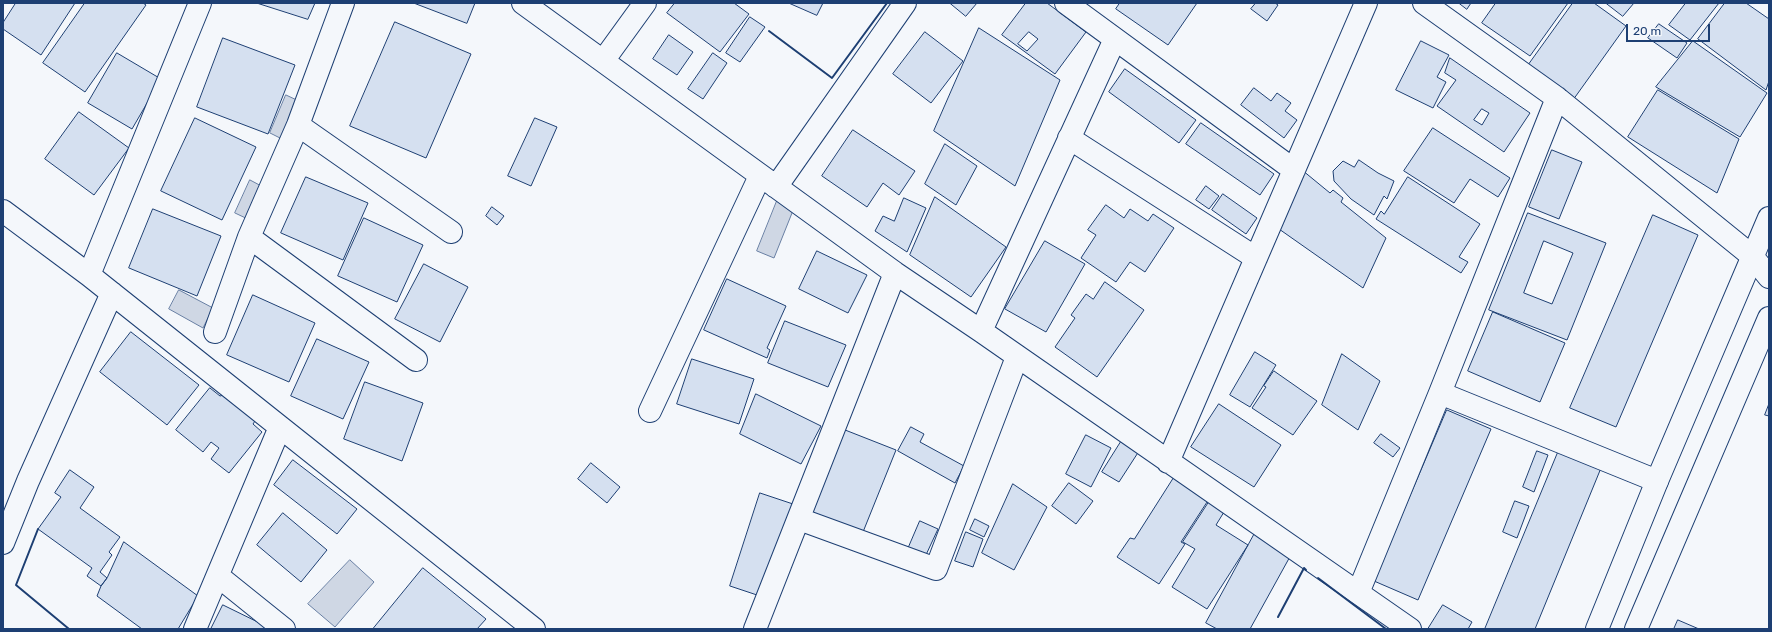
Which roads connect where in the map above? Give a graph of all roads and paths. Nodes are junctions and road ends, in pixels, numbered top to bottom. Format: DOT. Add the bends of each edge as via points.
graph roads {
  1 [pos="344,3"];
  2 [pos="523,3"];
  3 [pos="645,3"];
  4 [pos="905,3"];
  5 [pos="1066,3"];
  6 [pos="1366,3"];
  7 [pos="1424,3"];
  8 [pos="194,6"];
  9 [pos="1115,39"];
  10 [pos="603,61"];
  11 [pos="1557,98"];
  12 [pos="298,124"];
  13 [pos="1069,138"];
  14 [pos="1294,170"];
  15 [pos="768,181"];
  16 [pos="3,211"];
  17 [pos="1769,218"];
  18 [pos="451,232"];
  19 [pos="249,237"];
  20 [pos="1752,256"];
  21 [pos="1256,258"];
  22 [pos="895,274"];
  23 [pos="90,275"];
  24 [pos="1769,277"];
  25 [pos="112,292"];
  26 [pos="1769,318"];
  27 [pos="981,331"];
  28 [pos="215,332"];
  29 [pos="1017,357"];
  30 [pos="416,360"];
  31 [pos="1440,393"];
  32 [pos="650,411"];
  33 [pos="280,427"];
  34 [pos="1168,462"];
  35 [pos="1657,481"];
  36 [pos="799,518"];
  37 [pos="3,543"];
  38 [pos="218,576"];
  39 [pos="1358,593"];
  40 [pos="510,621"];
  41 [pos="195,629"];
  42 [pos="284,629"];
  43 [pos="534,629"];
  44 [pos="755,629"];
  45 [pos="1410,629"];
  46 [pos="1596,629"];
  47 [pos="1636,629"];
  1 -- 12 [label="main road"];
  2 -- 10 [label="main road"];
  3 -- 10 [label="main road"];
  4 -- 15 [label="main road"];
  5 -- 9 [label="main road"];
  6 -- 14 [label="main road"];
  7 -- 11 [label="main road"];
  8 -- 23 [label="main road"];
  9 -- 13 [label="main road"];
  9 -- 14 [label="main road"];
  10 -- 15 [label="main road"];
  11 -- 20 [label="main road"];
  11 -- 31 [label="main road"];
  12 -- 18 [label="main road"];
  12 -- 19 [label="main road"];
  13 -- 21 [label="main road"];
  13 -- 27 [label="main road"];
  14 -- 21 [label="main road"];
  15 -- 22 [label="main road"];
  15 -- 32 [label="main road"];
  16 -- 23 [label="main road"];
  17 -- 20 [label="main road"];
  19 -- 28 [label="main road"];
  19 -- 30 [label="main road"];
  20 -- 24 [label="main road"];
  20 -- 35 [label="main road"];
  21 -- 34 [label="main road"];
  22 -- 27 [label="main road"];
  22 -- 36 [label="main road"];
  23 -- 25 [label="main road"];
  25 -- 33 [label="main road"];
  25 -- 37 [label="main road"];
  26 -- 47 [label="main road"];
  27 -- 29 [label="main road"];
  29 -- 34 [label="main road"];
  29 -- 36 [label="main road" via="936,569"];
  31 -- 35 [label="main road"];
  31 -- 39 [label="main road"];
  33 -- 38 [label="main road"];
  33 -- 40 [label="main road"];
  34 -- 39 [label="main road"];
  35 -- 46 [label="main road"];
  36 -- 44 [label="main road"];
  38 -- 41 [label="main road"];
  38 -- 42 [label="main road"];
  39 -- 45 [label="main road"];
  40 -- 43 [label="main road"];
}
